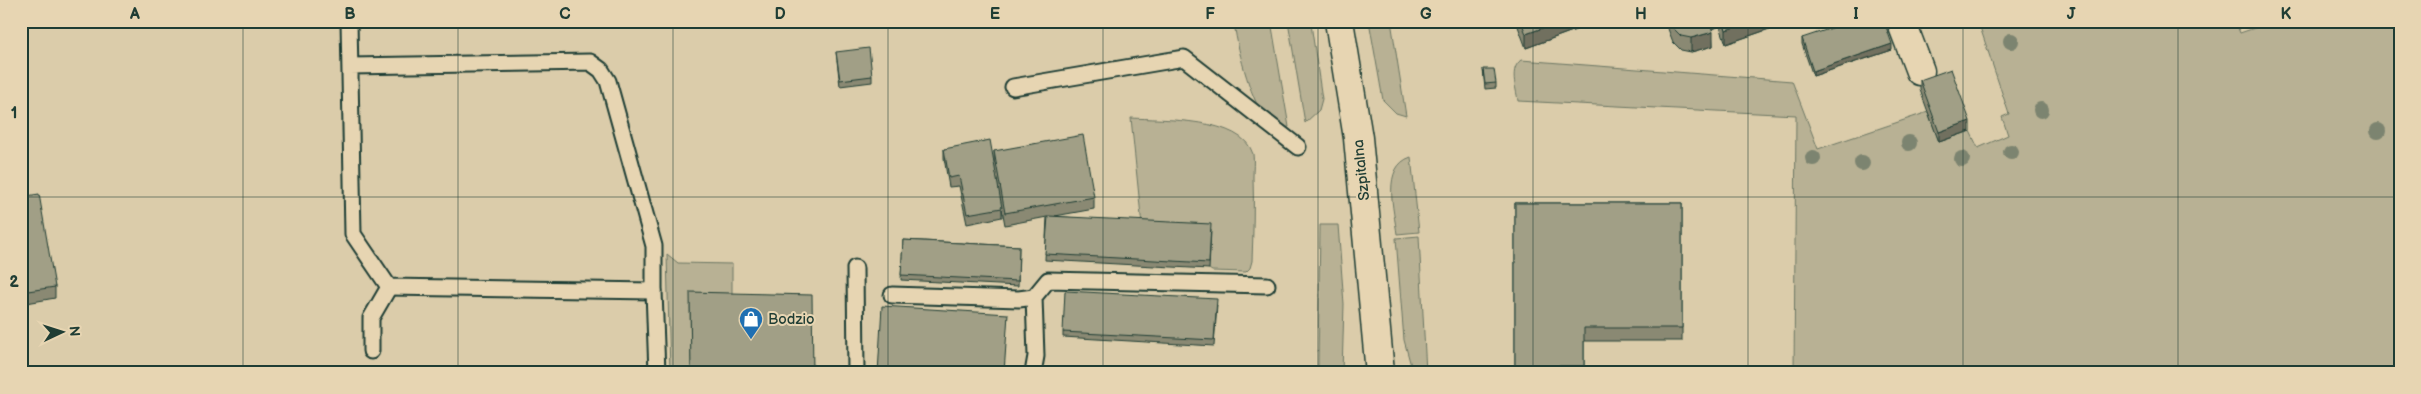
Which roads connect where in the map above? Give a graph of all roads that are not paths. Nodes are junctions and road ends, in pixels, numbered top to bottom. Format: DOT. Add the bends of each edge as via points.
graph roads {
  1 [pos="349,21"];
  2 [pos="1339,21"];
  3 [pos="1901,21"];
  4 [pos="350,66"];
  5 [pos="1920,71"];
  6 [pos="1014,87"];
  7 [pos="1298,147"];
  8 [pos="855,268"];
  9 [pos="1267,285"];
  10 [pos="389,287"];
  11 [pos="654,290"];
  12 [pos="892,295"];
  13 [pos="1034,297"];
  14 [pos="1375,319"];
  15 [pos="370,350"];
  16 [pos="657,373"];
  17 [pos="856,373"];
  18 [pos="1033,373"];
  19 [pos="1373,373"];
  20 [pos="1380,373"];
  1 -- 4 [label="lane"];
  2 -- 14 [label="street, Szpitalna" via="1358,138"];
  3 -- 5 [label="street"];
  4 -- 10 [label="lane" via="353,234"];
  4 -- 11 [label="lane" via="590,62 601,70 608,81 654,246"];
  6 -- 7 [label="lane" via="1184,58"];
  8 -- 17 [label="lane"];
  9 -- 13 [label="lane" via="1048,280"];
  10 -- 11 [label="lane"];
  10 -- 15 [label="lane" via="371,318"];
  11 -- 16 [label="lane"];
  12 -- 13 [label="lane"];
  13 -- 18 [label="lane" via="1036,356"];
  14 -- 19 [label="street, Szpitalna"];
  14 -- 20 [label="street, Szpitalna"];
}
